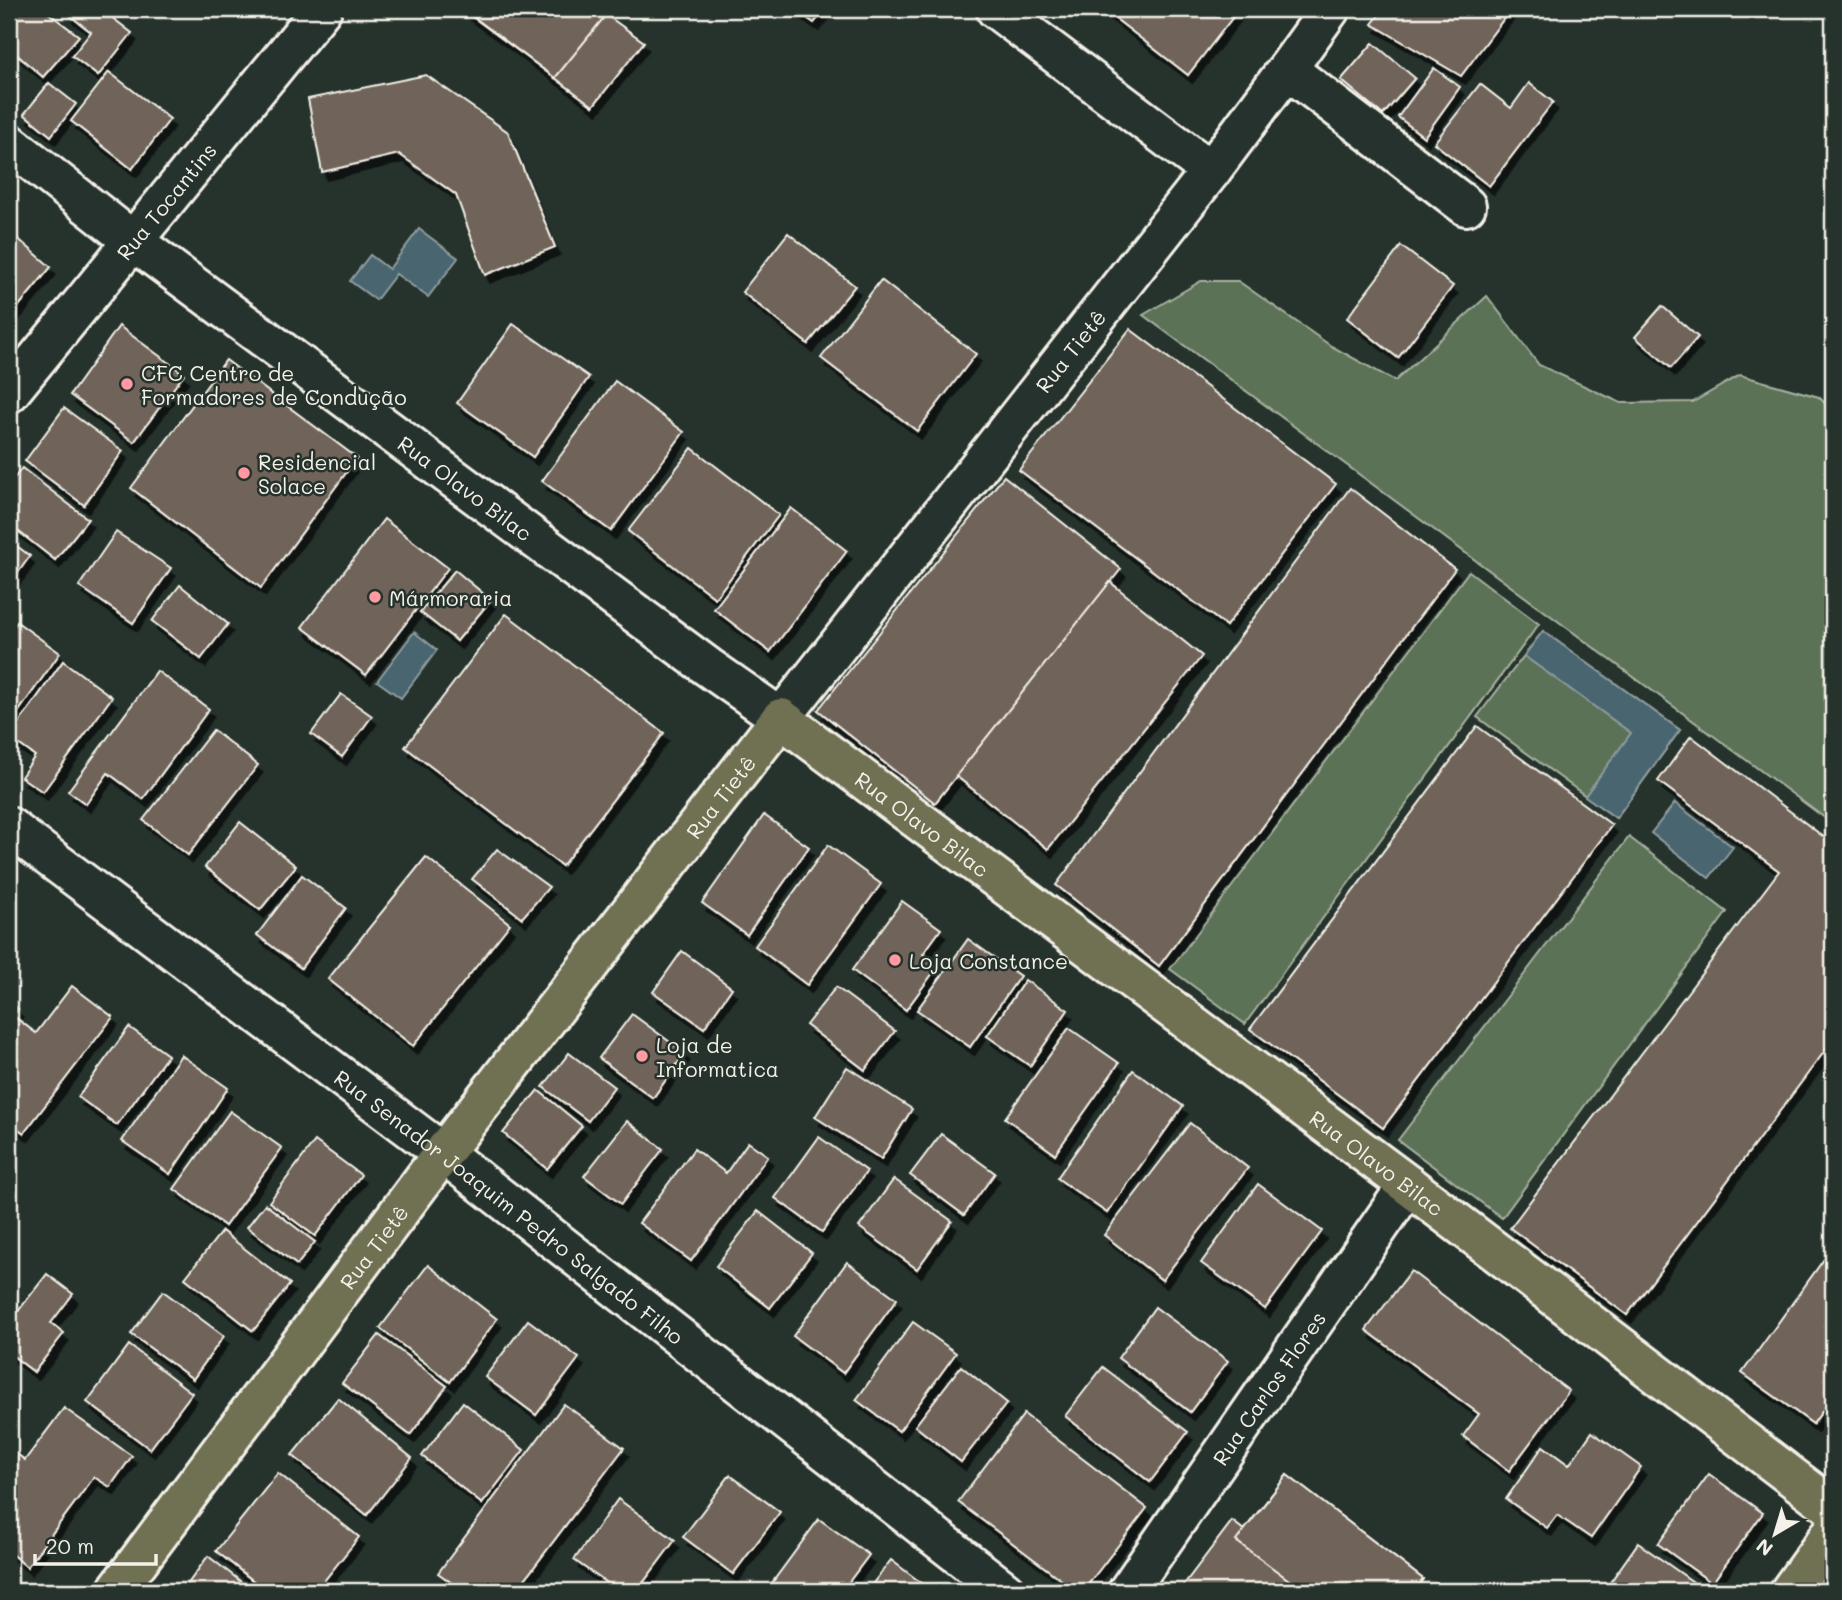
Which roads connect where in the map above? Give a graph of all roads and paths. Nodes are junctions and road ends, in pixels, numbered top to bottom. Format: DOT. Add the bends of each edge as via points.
graph roads {
  1 [pos="322,9"];
  2 [pos="996,9"];
  3 [pos="1330,9"];
  4 [pos="1287,69"];
  5 [pos="9,143"];
  6 [pos="1211,171"];
  7 [pos="1466,206"];
  8 [pos="133,241"];
  9 [pos="9,393"];
  10 [pos="781,718"];
  11 [pos="9,827"];
  12 [pos="443,1153"];
  13 [pos="1408,1185"];
  14 [pos="1833,1508"];
  15 [pos="1833,1531"];
  16 [pos="116,1591"];
  17 [pos="1005,1591"];
  18 [pos="1128,1591"];
  19 [pos="1790,1591"];
  1 -- 8 [label="street, Rua Tocantins"];
  2 -- 6 [label="street"];
  3 -- 4 [label="street, Rua Tietê"];
  4 -- 6 [label="street, Rua Tietê"];
  4 -- 7 [label="street"];
  5 -- 8 [label="street, Rua Olavo Bilac"];
  6 -- 10 [label="street, Rua Tietê"];
  8 -- 9 [label="street, Rua Tocantins"];
  8 -- 10 [label="street, Rua Olavo Bilac"];
  10 -- 12 [label="main road, Rua Tietê"];
  10 -- 13 [label="main road, Rua Olavo Bilac"];
  11 -- 12 [label="street, Rua Senador Joaquim Pedro Salgado Filho"];
  12 -- 16 [label="main road, Rua Tietê"];
  12 -- 17 [label="street, Rua Senador Joaquim Pedro Salgado Filho"];
  13 -- 14 [label="main road, Rua Olavo Bilac"];
  13 -- 18 [label="street, Rua Carlos Flores"];
  15 -- 19 [label="main road"];
}
